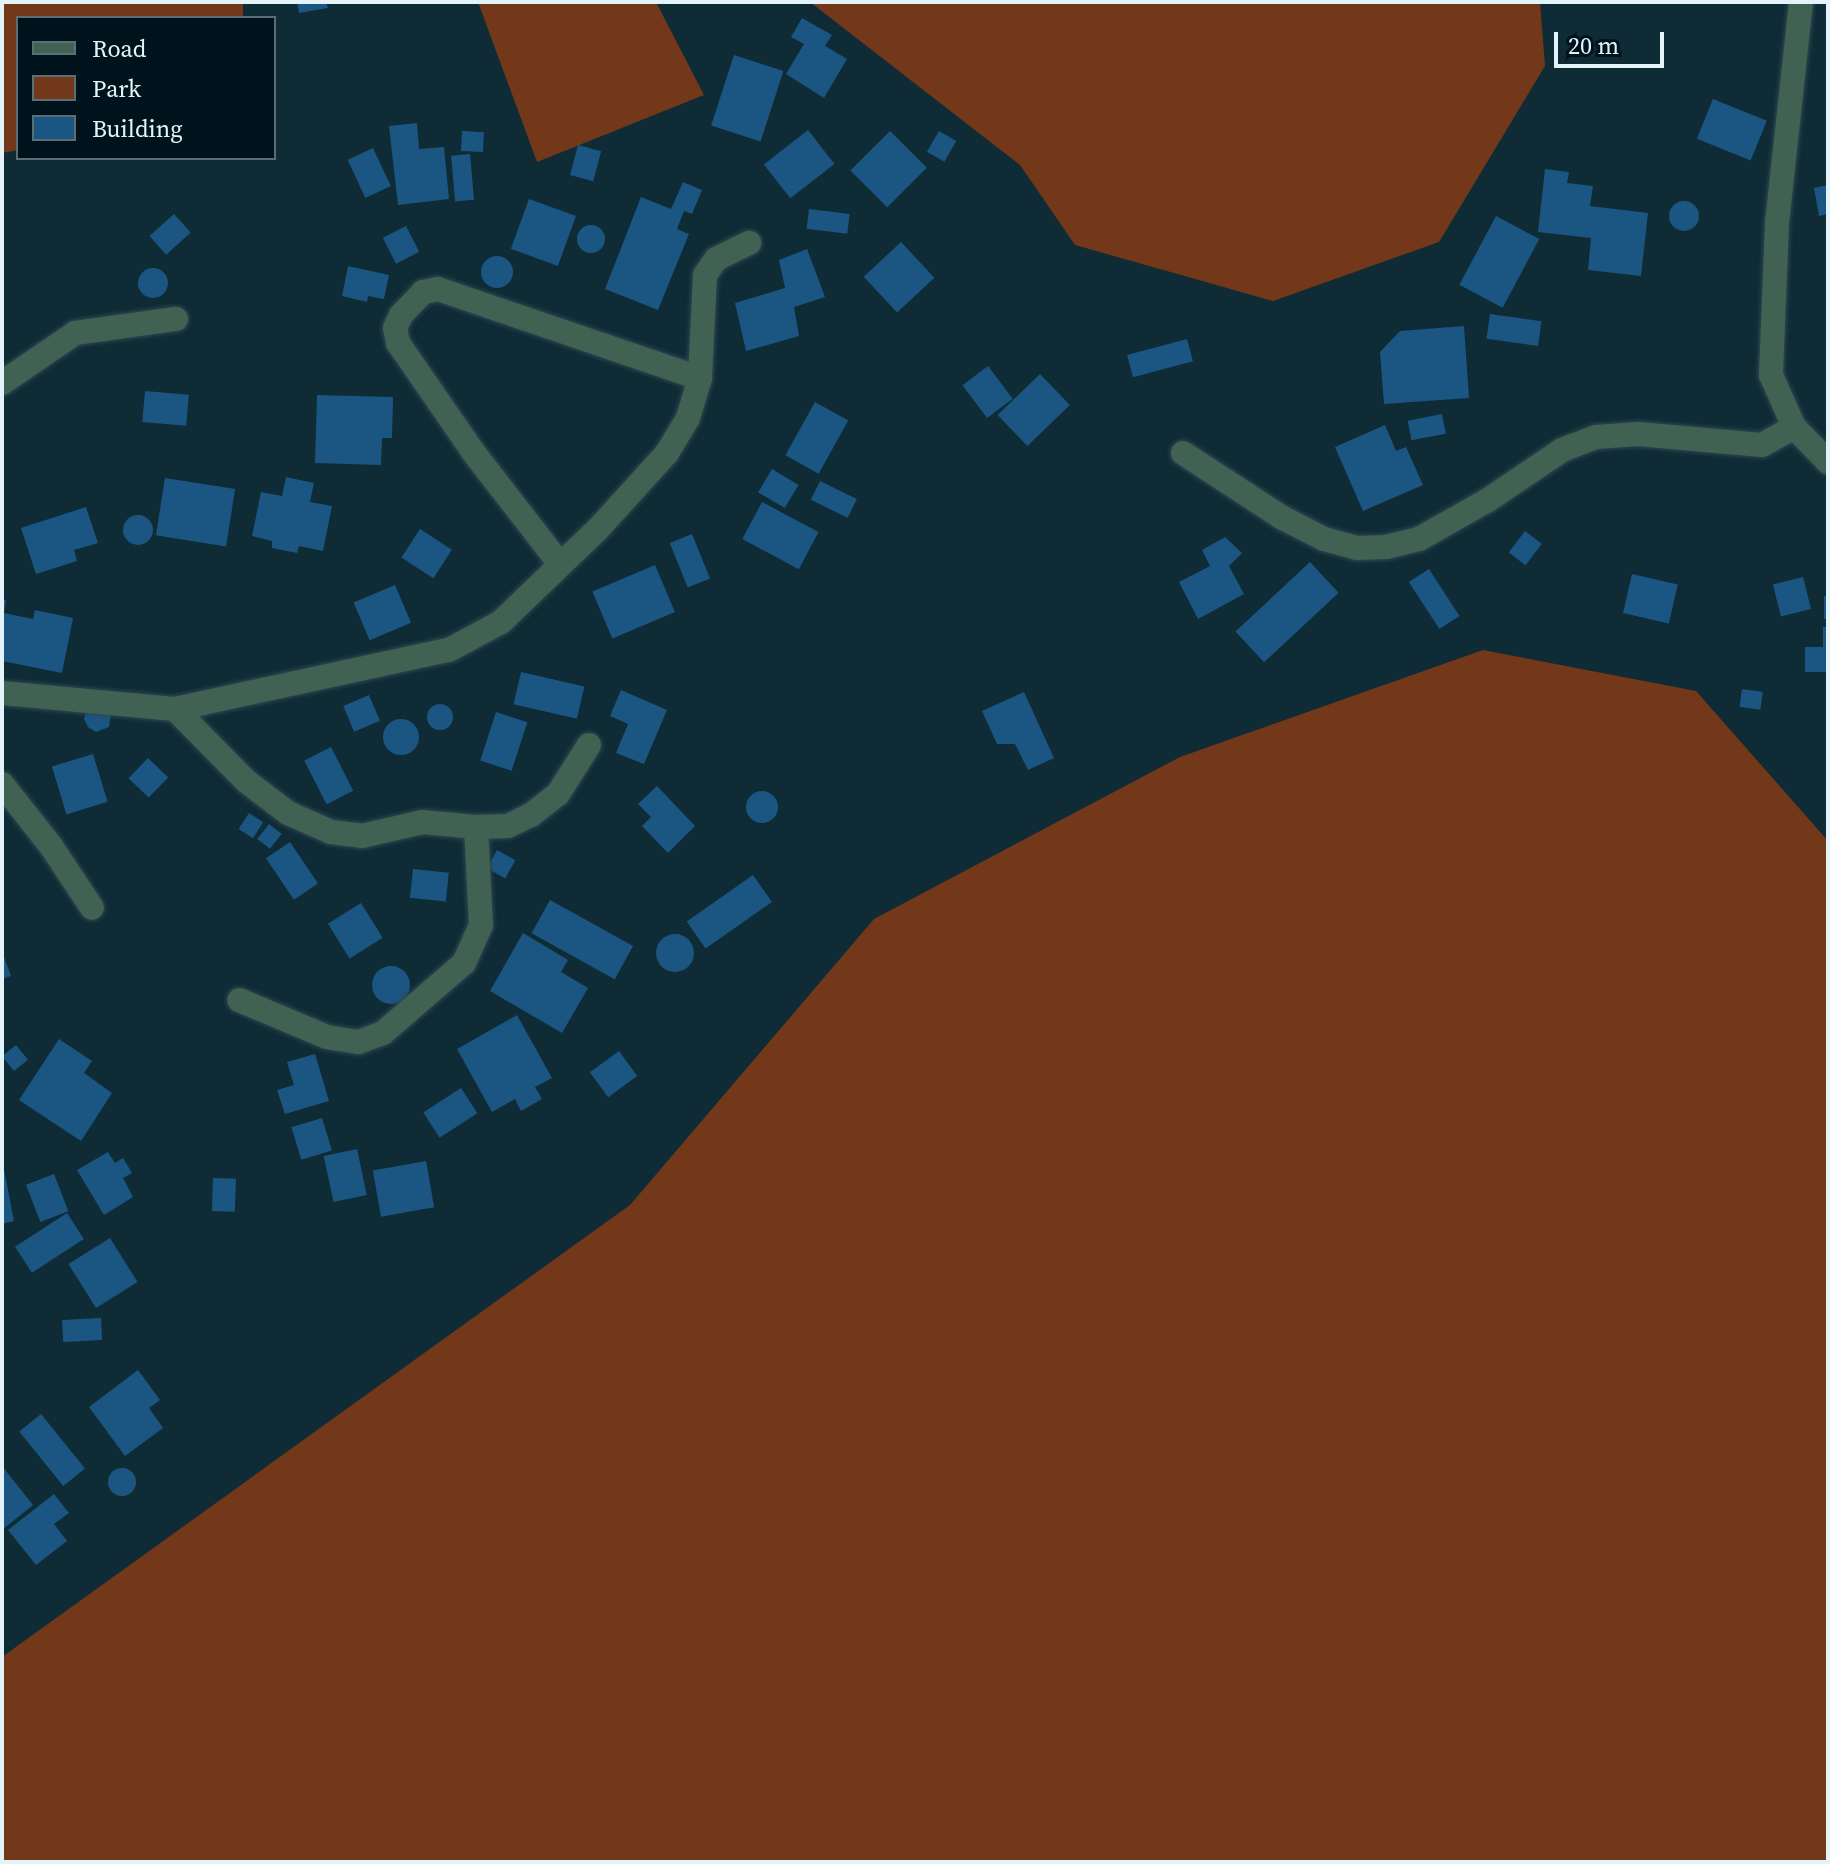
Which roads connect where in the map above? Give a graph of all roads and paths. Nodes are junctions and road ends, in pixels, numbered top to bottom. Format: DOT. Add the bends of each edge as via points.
graph roads {
  1 [pos="1801,2"];
  2 [pos="749,243"];
  3 [pos="176,319"];
  4 [pos="700,378"];
  5 [pos="2,383"];
  6 [pos="1794,427"];
  7 [pos="1183,453"];
  8 [pos="1828,462"];
  9 [pos="560,564"];
  10 [pos="2,693"];
  11 [pos="175,709"];
  12 [pos="589,745"];
  13 [pos="2,784"];
  14 [pos="476,827"];
  15 [pos="92,908"];
  16 [pos="239,1000"];
  1 -- 6 [label="street" via="1777,224 1771,375"];
  2 -- 4 [label="street" via="716,259 705,275"];
  3 -- 5 [label="street" via="75,333"];
  4 -- 9 [label="street" via="688,418 667,453"];
  4 -- 9 [label="street" via="438,289 423,292 401,315 395,328 398,343"];
  6 -- 7 [label="street" via="1762,445 1638,434 1596,437 1562,450 1419,539 1386,547 1357,548 1324,539"];
  6 -- 8 [label="street"];
  9 -- 11 [label="street" via="501,622 449,650"];
  10 -- 11 [label="street"];
  11 -- 14 [label="street" via="246,781 309,825 362,836 422,822"];
  12 -- 14 [label="street" via="558,794 531,815 508,826"];
  13 -- 15 [label="street"];
  14 -- 16 [label="street" via="481,925 464,963 383,1033 358,1042 327,1037"];
}
